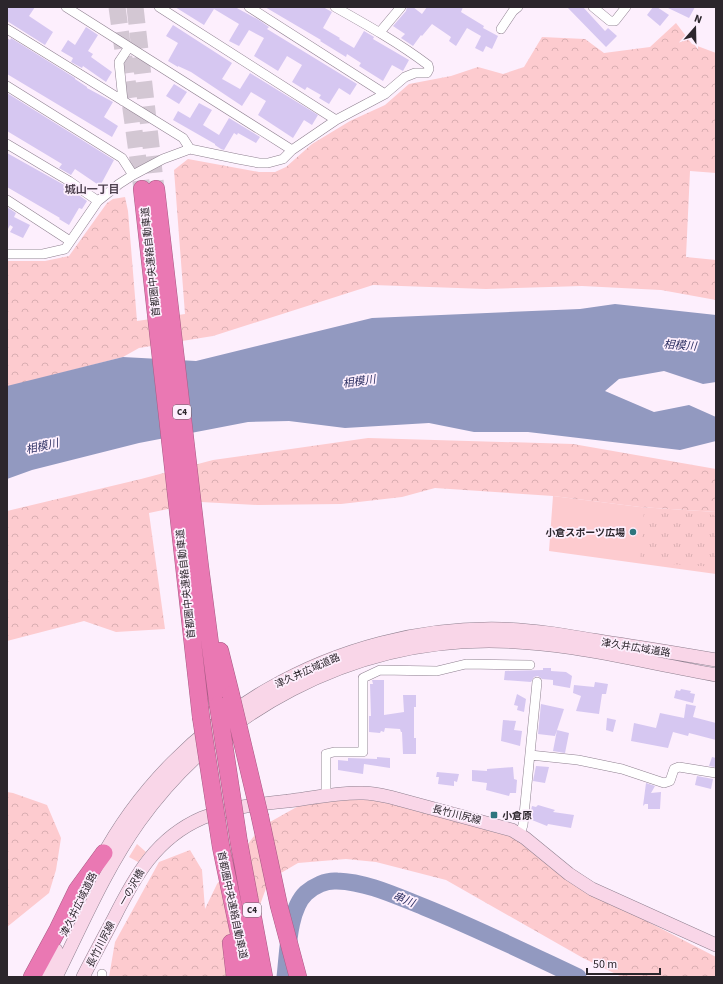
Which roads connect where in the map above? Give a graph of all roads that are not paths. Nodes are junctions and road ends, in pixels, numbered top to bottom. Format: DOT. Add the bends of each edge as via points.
graph roads {
  1 [pos="66,7"];
  2 [pos="159,7"];
  3 [pos="249,7"];
  4 [pos="336,7"];
  5 [pos="401,7"];
  6 [pos="518,7"];
  7 [pos="593,7"];
  8 [pos="626,7"];
  9 [pos="7,29"];
  10 [pos="501,29"];
  11 [pos="380,32"];
  12 [pos="129,47"];
  13 [pos="7,86"];
  14 [pos="385,94"];
  15 [pos="123,101"];
  16 [pos="336,120"];
  17 [pos="7,144"];
  18 [pos="190,149"];
  19 [pos="292,150"];
  20 [pos="133,175"];
  21 [pos="7,200"];
  22 [pos="98,201"];
  23 [pos="70,240"];
  24 [pos="7,254"];
  25 [pos="716,660"];
  26 [pos="530,664"];
  27 [pos="716,675"];
  28 [pos="537,682"];
  29 [pos="225,700"];
  30 [pos="530,755"];
  31 [pos="716,773"];
  32 [pos="326,796"];
  33 [pos="520,834"];
  34 [pos="221,847"];
  35 [pos="104,852"];
  36 [pos="144,865"];
  37 [pos="118,910"];
  38 [pos="716,945"];
  39 [pos="32,977"];
  40 [pos="42,977"];
  41 [pos="56,977"];
  42 [pos="83,977"];
  43 [pos="235,977"];
  44 [pos="248,977"];
  45 [pos="264,977"];
  46 [pos="298,977"];
  1 -- 12 [label="street"];
  2 -- 16 [label="street"];
  3 -- 14 [label="street"];
  4 -- 11 [label="street"];
  5 -- 11 [label="street"];
  6 -- 10 [label="street"];
  7 -- 8 [label="street" via="610,21 615,21"];
  9 -- 15 [label="street"];
  11 -- 14 [label="street" via="417,56 429,69 427,73 415,73 405,77"];
  12 -- 15 [label="street" via="119,62"];
  12 -- 19 [label="street"];
  13 -- 20 [label="street" via="122,158"];
  14 -- 16 [label="street"];
  15 -- 18 [label="street" via="182,138"];
  16 -- 19 [label="street"];
  17 -- 22 [label="street"];
  18 -- 19 [label="street" via="259,163 277,162"];
  18 -- 20 [label="street" via="163,159"];
  20 -- 22 [label="street"];
  21 -- 23 [label="street"];
  22 -- 23 [label="street"];
  23 -- 24 [label="street" via="65,249 56,252"];
  25 -- 35 [label="main road, 津久井広域道路" via="567,636 503,629 439,632 395,639 353,650 293,675 229,714 170,765 129,814"];
  26 -- 32 [label="street" via="466,664 438,670 380,670 363,678 363,752 326,754"];
  27 -- 41 [label="main road, 津久井広域道路" via="577,649 475,641 425,646 384,654 342,667 304,683 264,705 232,727 165,788 138,823 116,859"];
  28 -- 30 [label="street"];
  29 -- 34 [label="highway, 首都圏中央連絡自動車道 / C4, bridge" via="200,567 149,189 190,632 200,717"];
  29 -- 45 [label="highway, 首都圏中央連絡自動車道 / C4, bridge" via="239,843"];
  29 -- 46 [label="highway, bridge"];
  30 -- 31 [label="street" via="615,767 664,783 670,781 674,769 679,767"];
  30 -- 33 [label="street"];
  32 -- 33 [label="main road, 長竹川尻線" via="376,794 492,823"];
  32 -- 36 [label="main road, 長竹川尻線" via="224,811 194,822 169,838"];
  33 -- 38 [label="main road, 長竹川尻線" via="565,871 592,888"];
  34 -- 43 [label="highway"];
  34 -- 44 [label="highway, 首都圏中央連絡自動車道 / C4"];
  35 -- 39 [label="highway" via="77,890"];
  35 -- 40 [label="main road, 津久井広域道路"];
  36 -- 37 [label="main road, 一の沢橋"];
  37 -- 42 [label="main road, 長竹川尻線"];
}
